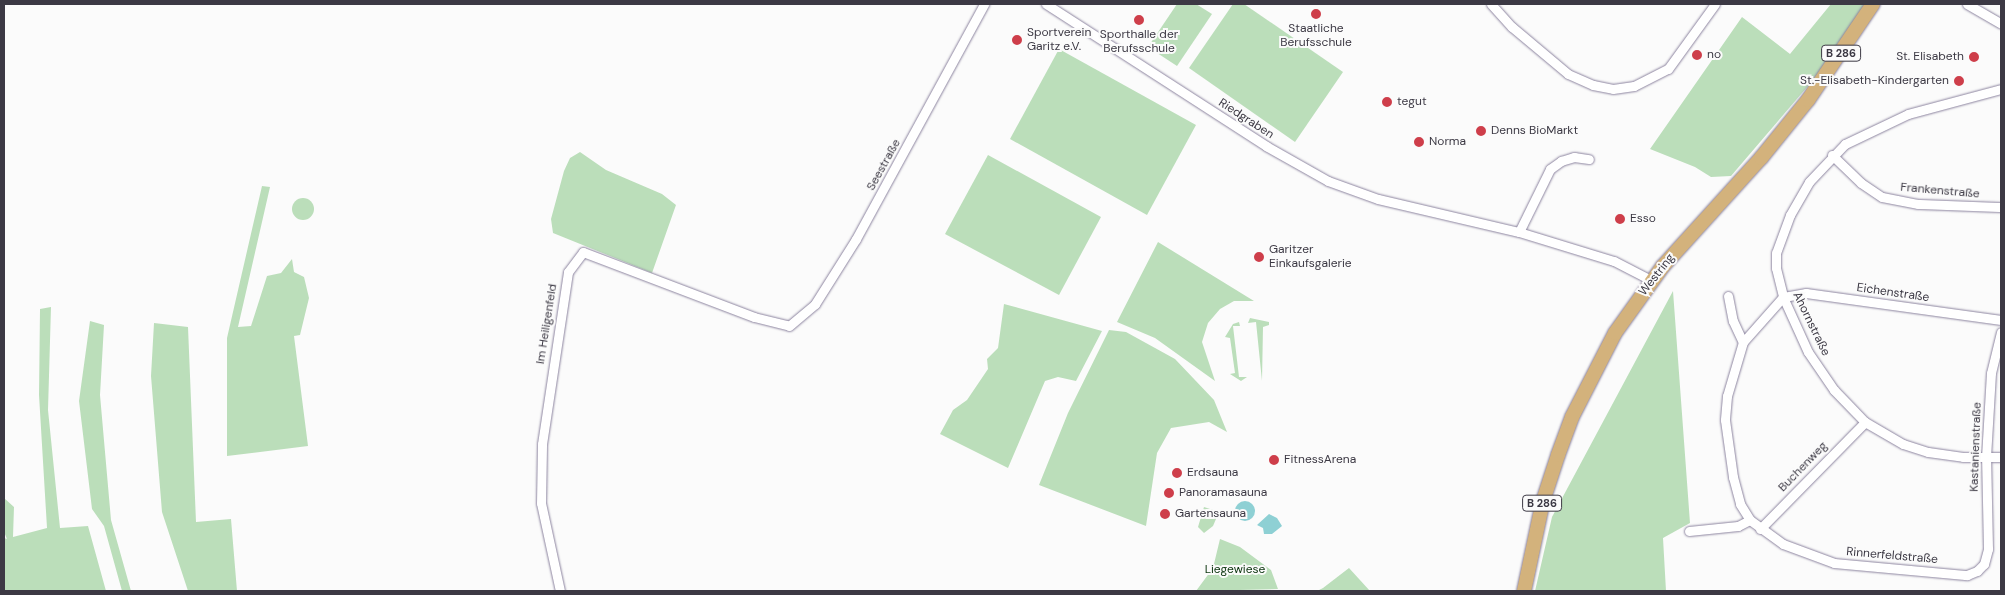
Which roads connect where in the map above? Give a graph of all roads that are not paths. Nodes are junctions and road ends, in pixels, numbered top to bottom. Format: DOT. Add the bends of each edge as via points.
graph roads {
  1 [pos="984,4"];
  2 [pos="1046,4"];
  3 [pos="1491,4"];
  4 [pos="1715,4"];
  5 [pos="1873,4"];
  6 [pos="1967,4"];
  7 [pos="2001,24"];
  8 [pos="2001,89"];
  9 [pos="1832,155"];
  10 [pos="1589,159"];
  11 [pos="2001,207"];
  12 [pos="1519,232"];
  13 [pos="1651,280"];
  14 [pos="1728,296"];
  15 [pos="1783,297"];
  16 [pos="2001,320"];
  17 [pos="788,326"];
  18 [pos="2001,332"];
  19 [pos="1743,342"];
  20 [pos="1865,422"];
  21 [pos="1986,457"];
  22 [pos="2001,457"];
  23 [pos="1750,520"];
  24 [pos="1760,529"];
  25 [pos="1689,531"];
  26 [pos="1984,564"];
  27 [pos="560,591"];
  28 [pos="1524,591"];
  1 -- 17 [label="street, Seestraße" via="856,239 816,304"];
  2 -- 12 [label="street, Riedgraben" via="1266,146 1315,174 1378,199"];
  3 -- 4 [label="street" via="1512,27 1568,74 1593,85 1613,89 1634,86 1668,69"];
  5 -- 13 [label="main road, Westring / B 286" via="1824,78 1761,158"];
  6 -- 7 [label="street"];
  8 -- 9 [label="street, Ahornstraße" via="1885,123 1855,137"];
  9 -- 11 [label="street, Frankenstraße" via="1861,183 1882,197 1927,205"];
  9 -- 15 [label="street, Ahornstraße" via="1809,182 1790,215 1776,253"];
  10 -- 12 [label="street" via="1574,157 1550,169"];
  12 -- 13 [label="street, Riedgraben" via="1619,263"];
  13 -- 28 [label="main road, Westring / B 286" via="1615,333 1572,417 1543,501"];
  14 -- 19 [label="street" via="1733,321"];
  15 -- 16 [label="street, Eichenstraße" via="1806,293"];
  15 -- 19 [label="street, Rinnerfeldstraße"];
  15 -- 20 [label="street, Ahornstraße" via="1808,352 1834,390"];
  17 -- 27 [label="street, Im Heiligenfeld" via="754,317 583,252 568,272 542,444 541,503"];
  18 -- 21 [label="street, Kastanienstraße" via="1992,373"];
  19 -- 23 [label="street, Rinnerfeldstraße" via="1730,379 1726,420 1733,477 1740,504"];
  20 -- 21 [label="street, Ahornstraße" via="1903,444 1928,452"];
  20 -- 24 [label="street, Buchenweg"];
  21 -- 22 [label="street, Ahornstraße"];
  21 -- 26 [label="street, Kastanienstraße" via="1988,549"];
  23 -- 24 [label="street, Rinnerfeldstraße"];
  23 -- 25 [label="street" via="1738,526"];
  24 -- 26 [label="street, Rinnerfeldstraße" via="1783,544 1834,563 1967,574"];
}
